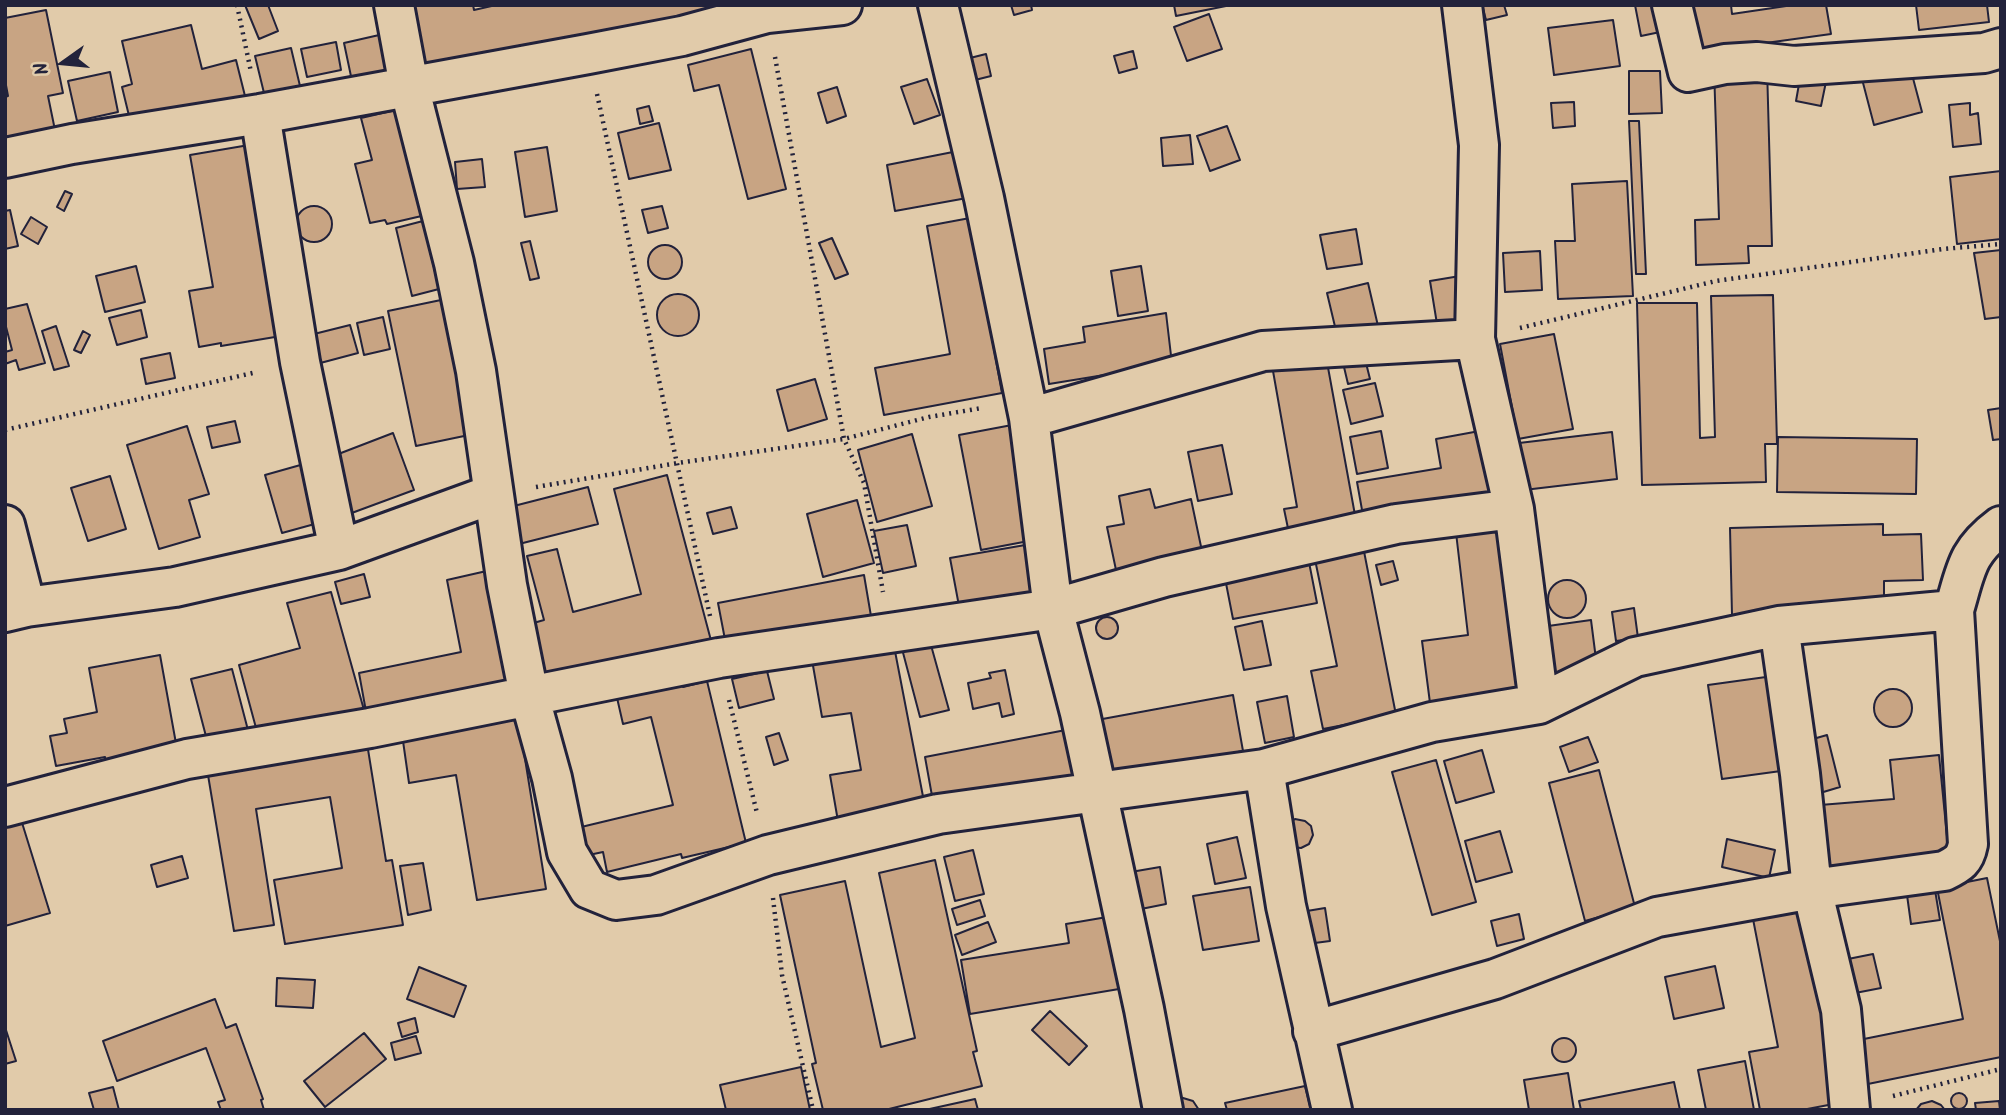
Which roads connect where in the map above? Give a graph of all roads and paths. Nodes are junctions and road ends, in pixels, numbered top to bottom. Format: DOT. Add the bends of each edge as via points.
graph roads {
  1 [pos="237,5"];
  2 [pos="394,5"];
  3 [pos="842,5"];
  4 [pos="938,5"];
  5 [pos="1462,5"];
  6 [pos="1672,5"];
  7 [pos="767,9"];
  8 [pos="2001,48"];
  9 [pos="588,54"];
  10 [pos="409,86"];
  11 [pos="260,114"];
  12 [pos="5,158"];
  13 [pos="2001,244"];
  14 [pos="1475,339"];
  15 [pos="300,362"];
  16 [pos="1029,418"];
  17 [pos="5,430"];
  18 [pos="844,439"];
  19 [pos="678,463"];
  20 [pos="493,495"];
  21 [pos="1514,509"];
  22 [pos="5,525"];
  23 [pos="2001,526"];
  24 [pos="339,550"];
  25 [pos="16,609"];
  26 [pos="1053,610"];
  27 [pos="1954,610"];
  28 [pos="1779,626"];
  29 [pos="891,634"];
  30 [pos="719,658"];
  31 [pos="529,695"];
  32 [pos="1539,704"];
  33 [pos="1264,769"];
  34 [pos="1097,791"];
  35 [pos="5,807"];
  36 [pos="768,855"];
  37 [pos="1812,889"];
  38 [pos="1313,1031"];
  39 [pos="2001,1069"];
  40 [pos="1847,1109"];
  41 [pos="813,1110"];
  42 [pos="1163,1110"];
  43 [pos="1332,1110"];
  1 -- 11 [label="path"];
  2 -- 10 [label="street"];
  3 -- 7 [label="street"];
  4 -- 16 [label="street"];
  5 -- 14 [label="street" via="1479,145"];
  6 -- 8 [label="street" via="1688,72 1725,64 1794,66 1984,53"];
  7 -- 9 [label="street" via="682,36"];
  7 -- 18 [label="path"];
  9 -- 10 [label="street"];
  9 -- 19 [label="path"];
  10 -- 11 [label="street"];
  10 -- 20 [label="street" via="476,371"];
  11 -- 12 [label="street"];
  11 -- 15 [label="street"];
  13 -- 14 [label="path" via="1716,281"];
  14 -- 16 [label="street" via="1263,351"];
  14 -- 21 [label="street"];
  15 -- 17 [label="path"];
  15 -- 24 [label="street"];
  16 -- 18 [label="path" via="1013,402"];
  16 -- 26 [label="street"];
  18 -- 19 [label="path"];
  18 -- 29 [label="path" via="864,483"];
  19 -- 20 [label="path"];
  19 -- 30 [label="path"];
  20 -- 24 [label="street"];
  20 -- 31 [label="street"];
  21 -- 26 [label="street" via="1396,524 1164,577"];
  21 -- 32 [label="street"];
  22 -- 25 [label="street"];
  23 -- 27 [label="street" via="1982,541 1967,563"];
  24 -- 25 [label="street" via="175,587"];
  26 -- 29 [label="street"];
  26 -- 34 [label="street"];
  27 -- 28 [label="street"];
  27 -- 37 [label="street" via="1966,857 1944,871"];
  28 -- 32 [label="street" via="1635,657"];
  28 -- 37 [label="street"];
  29 -- 30 [label="street"];
  30 -- 31 [label="street"];
  30 -- 36 [label="path"];
  31 -- 35 [label="street" via="187,759"];
  31 -- 36 [label="street" via="567,852 589,889 617,900 656,895"];
  32 -- 33 [label="street" via="1432,722"];
  33 -- 34 [label="street"];
  33 -- 38 [label="street" via="1286,906"];
  34 -- 36 [label="street" via="938,814"];
  34 -- 42 [label="street"];
  36 -- 41 [label="path" via="782,975"];
  37 -- 38 [label="street" via="1657,917 1495,979"];
  37 -- 40 [label="street" via="1841,1010"];
  38 -- 43 [label="street"];
  39 -- 40 [label="path"];
}
